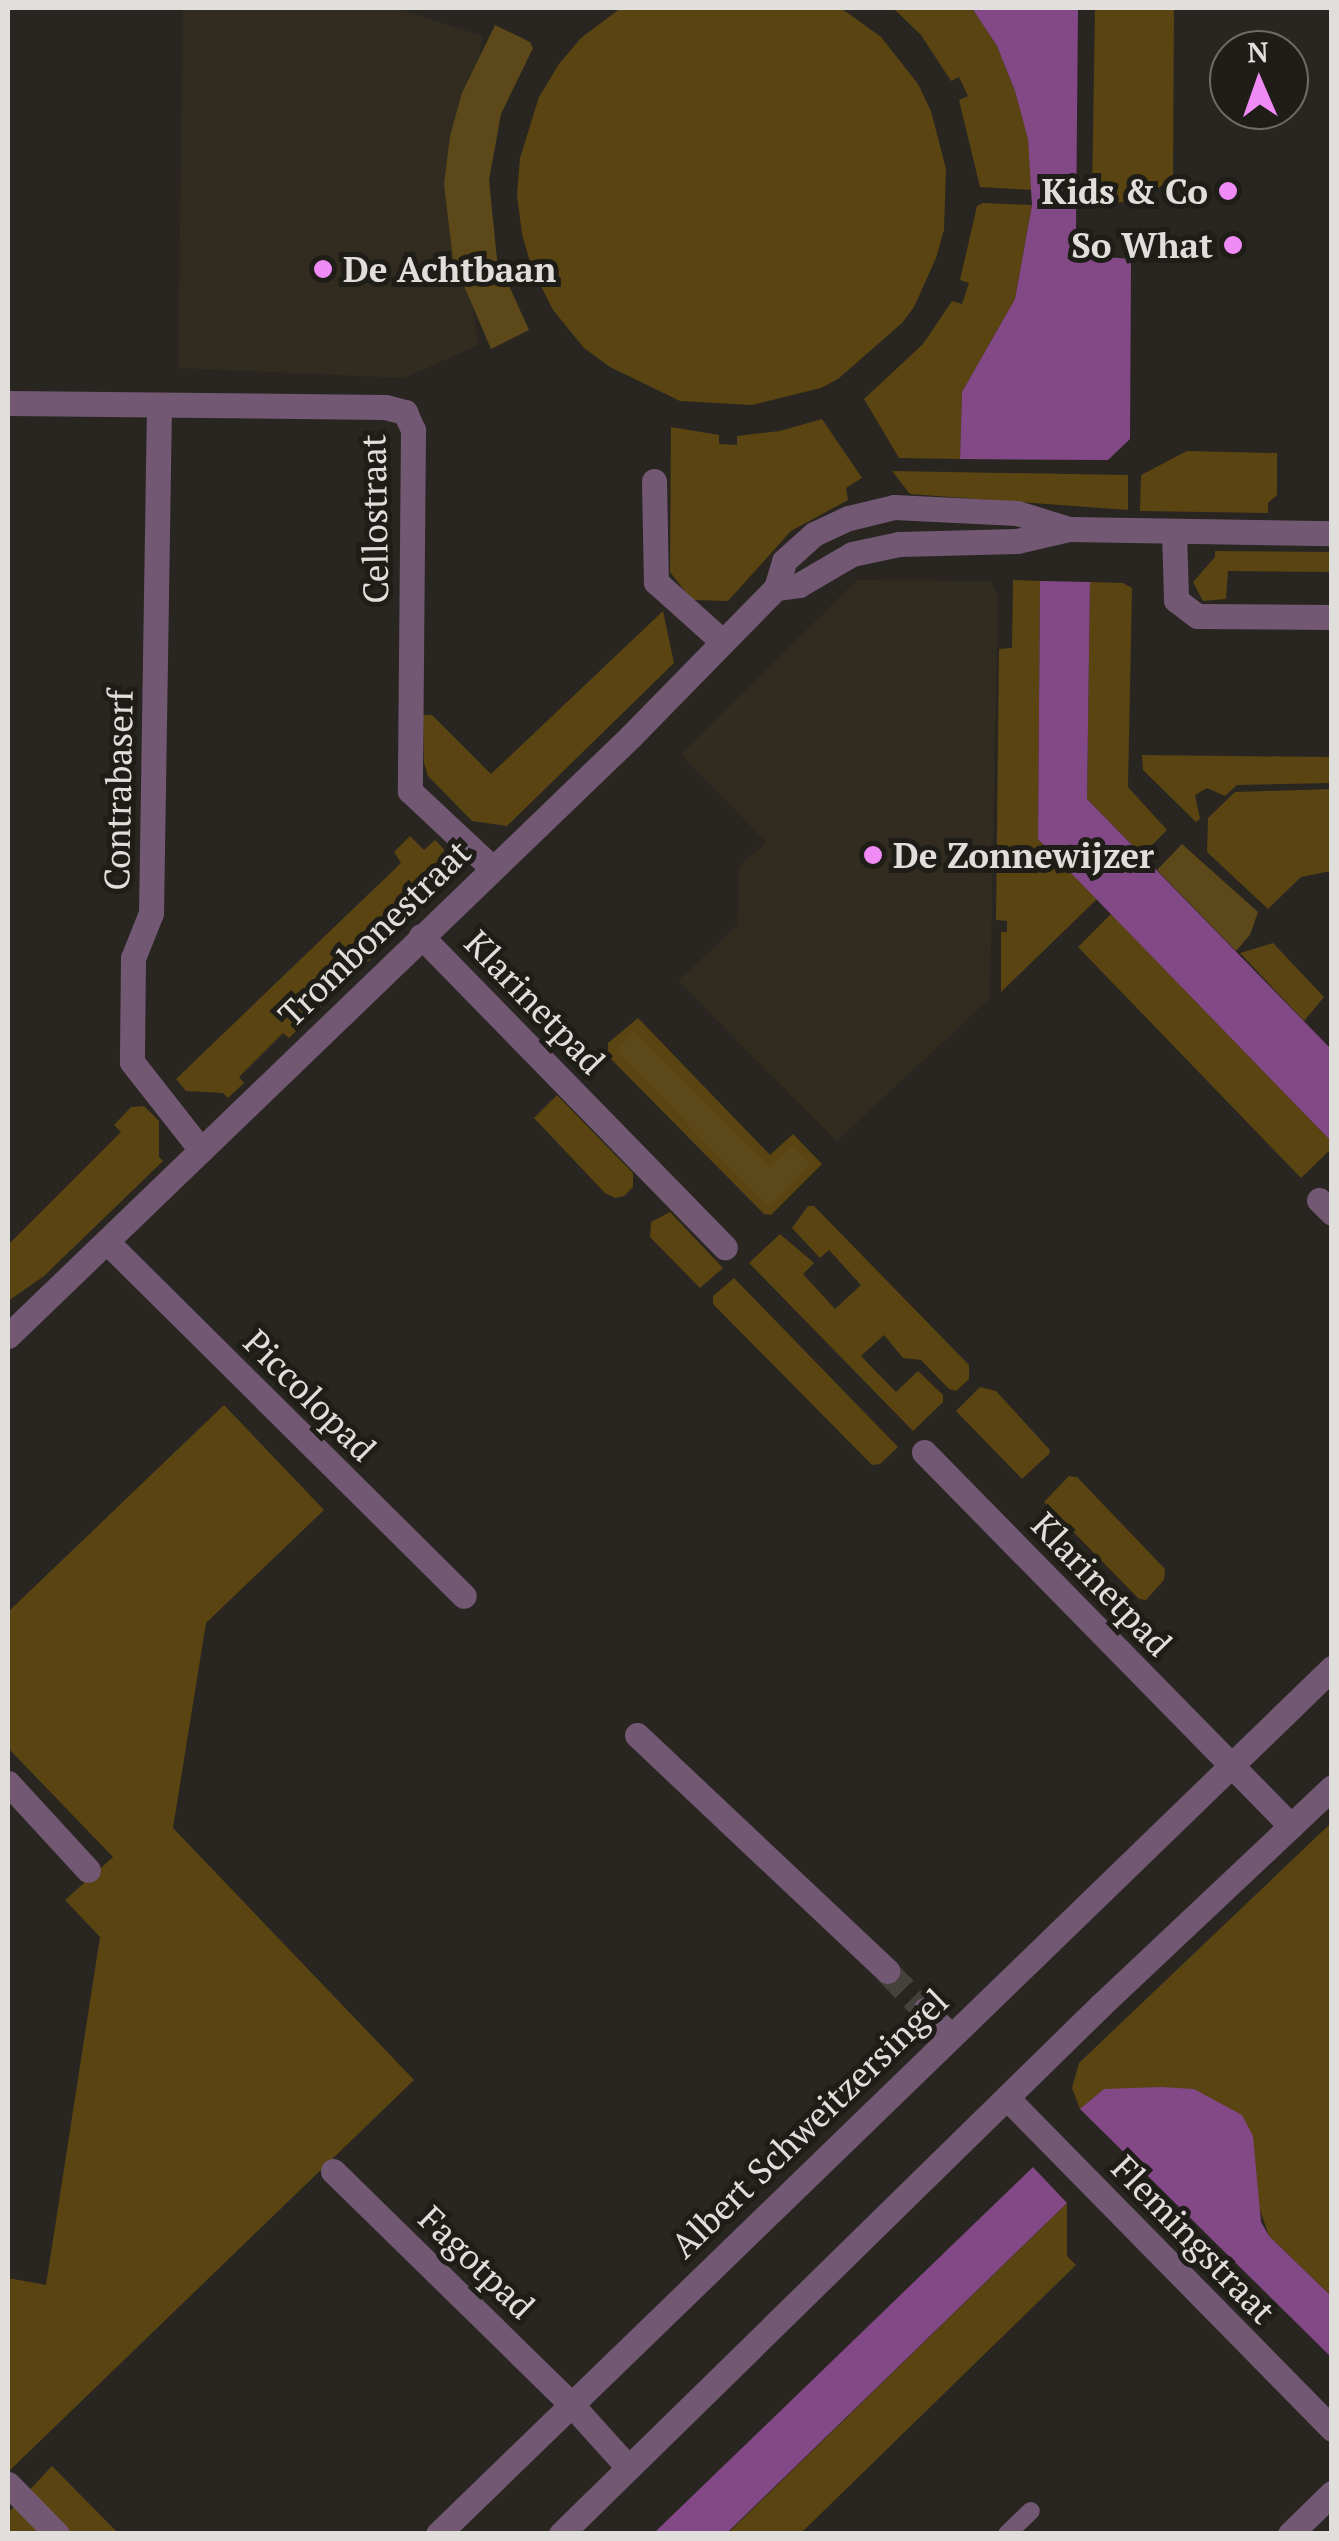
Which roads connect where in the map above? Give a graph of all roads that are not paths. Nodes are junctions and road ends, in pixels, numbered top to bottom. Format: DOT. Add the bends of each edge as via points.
graph roads {
  1 [pos="8,403"];
  2 [pos="159,404"];
  3 [pos="654,481"];
  4 [pos="1069,529"];
  5 [pos="1174,531"];
  6 [pos="1332,533"];
  7 [pos="776,588"];
  8 [pos="1332,618"];
  9 [pos="722,641"];
  10 [pos="491,868"];
  11 [pos="421,936"];
  12 [pos="201,1150"];
  13 [pos="108,1243"];
  14 [pos="725,1247"];
  15 [pos="11,1330"];
  16 [pos="924,1452"];
  17 [pos="464,1596"];
  18 [pos="1332,1668"];
  19 [pos="636,1735"];
  20 [pos="1230,1765"];
  21 [pos="8,1783"];
  22 [pos="1332,1787"];
  23 [pos="1291,1826"];
  24 [pos="88,1870"];
  25 [pos="886,1971"];
  26 [pos="925,2010"];
  27 [pos="950,2035"];
  28 [pos="1007,2098"];
  29 [pos="333,2171"];
  30 [pos="572,2404"];
  31 [pos="1332,2430"];
  32 [pos="628,2467"];
  33 [pos="8,2484"];
  34 [pos="1332,2493"];
  35 [pos="1031,2512"];
  36 [pos="57,2534"];
  37 [pos="438,2534"];
  38 [pos="561,2534"];
  39 [pos="1008,2534"];
  40 [pos="1290,2534"];
  1 -- 2 [label="street, Cellostraat"];
  2 -- 10 [label="street, Cellostraat" via="405,412 413,430 410,791"];
  2 -- 12 [label="street, Contrabaserf" via="151,913 132,958 132,1062"];
  3 -- 9 [label="street" via="656,582"];
  4 -- 5 [label="street, Trombonestraat"];
  4 -- 7 [label="street, Trombonestraat" via="1017,541 899,544 852,554 799,585"];
  4 -- 7 [label="street, Trombonestraat" via="1016,513 894,507 814,534 784,561"];
  5 -- 6 [label="street, Trombonestraat"];
  5 -- 8 [label="street" via="1176,600 1196,616"];
  7 -- 9 [label="street, Trombonestraat"];
  9 -- 10 [label="street, Trombonestraat"];
  10 -- 11 [label="street, Trombonestraat"];
  11 -- 12 [label="street, Trombonestraat"];
  11 -- 14 [label="street, Klarinetpad"];
  12 -- 13 [label="street, Trombonestraat"];
  13 -- 15 [label="street, Trombonestraat"];
  13 -- 17 [label="street, Piccolopad"];
  16 -- 20 [label="street, Klarinetpad"];
  18 -- 20 [label="street, Albert Schweitzersingel"];
  19 -- 25 [label="street"];
  20 -- 23 [label="street"];
  20 -- 27 [label="street, Albert Schweitzersingel"];
  21 -- 24 [label="street"];
  22 -- 23 [label="street"];
  23 -- 28 [label="street"];
  26 -- 27 [label="street"];
  27 -- 30 [label="street, Albert Schweitzersingel"];
  28 -- 31 [label="street, Flemingstraat"];
  28 -- 32 [label="street"];
  29 -- 30 [label="street, Fagotpad"];
  30 -- 32 [label="street, Fagotpad"];
  30 -- 37 [label="street, Albert Schweitzersingel"];
  32 -- 38 [label="street"];
  33 -- 36 [label="street"];
  34 -- 40 [label="street"];
  35 -- 39 [label="lane"];
}
